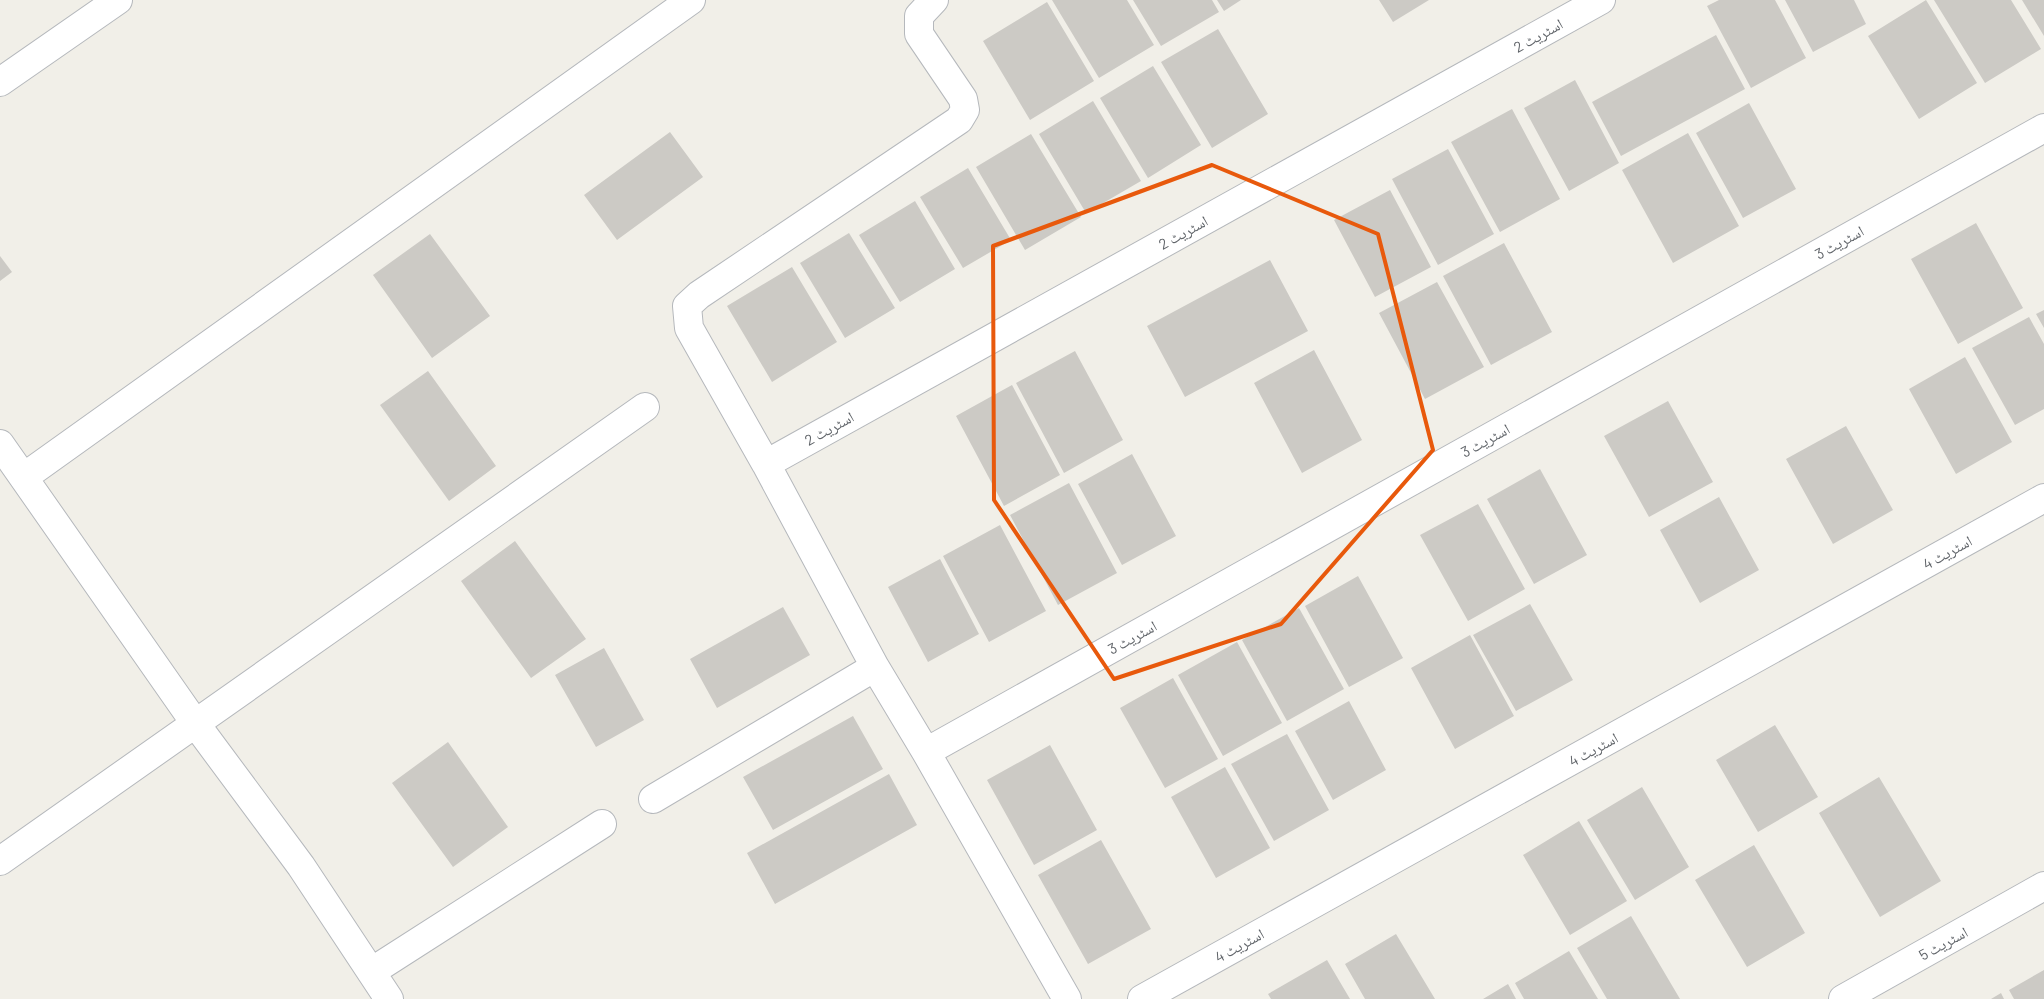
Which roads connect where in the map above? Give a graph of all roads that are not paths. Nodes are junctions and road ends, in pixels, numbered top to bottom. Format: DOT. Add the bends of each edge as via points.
graph roads {
  1 [pos="118,0"];
  2 [pos="691,0"];
  3 [pos="934,0"];
  4 [pos="1601,0"];
  5 [pos="0,82"];
  6 [pos="2044,128"];
  7 [pos="645,407"];
  8 [pos="0,444"];
  9 [pos="766,464"];
  10 [pos="24,477"];
  11 [pos="2044,498"];
  12 [pos="875,667"];
  13 [pos="195,723"];
  14 [pos="926,752"];
  15 [pos="653,798"];
  16 [pos="602,824"];
  17 [pos="0,861"];
  18 [pos="2044,886"];
  19 [pos="371,972"];
  20 [pos="389,999"];
  21 [pos="1067,999"];
  22 [pos="1142,999"];
  23 [pos="1843,999"];
  1 -- 5 [label="street"];
  2 -- 10 [label="street"];
  3 -- 9 [label="street" via="919,16 919,34 963,100 965,110 959,120 687,306 688,328"];
  4 -- 9 [label="street, اسٹریٹ 2"];
  6 -- 14 [label="street, اسٹریٹ 3"];
  7 -- 13 [label="street"];
  8 -- 10 [label="street"];
  9 -- 12 [label="street"];
  10 -- 13 [label="street"];
  11 -- 22 [label="street, اسٹریٹ 4"];
  12 -- 14 [label="street"];
  12 -- 15 [label="street"];
  13 -- 17 [label="street"];
  13 -- 19 [label="street" via="300,866"];
  14 -- 21 [label="street"];
  16 -- 19 [label="street"];
  18 -- 23 [label="street, اسٹریٹ 5"];
  19 -- 20 [label="street"];
}
